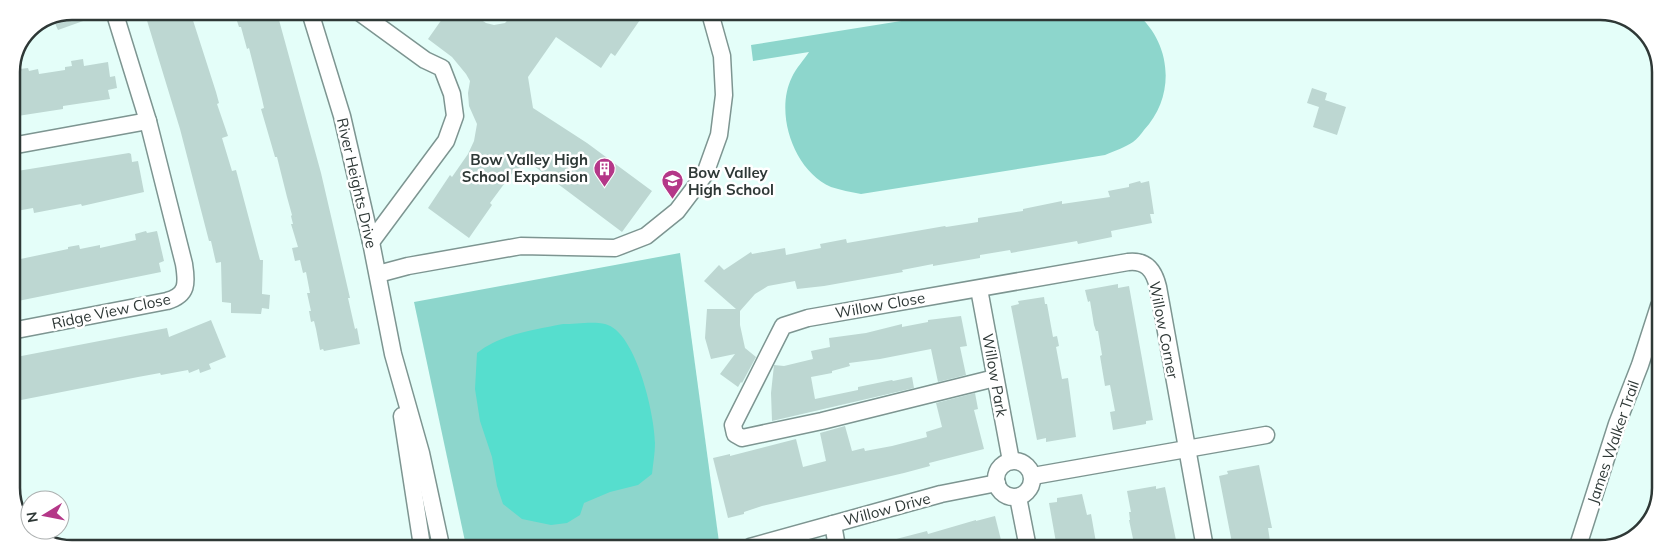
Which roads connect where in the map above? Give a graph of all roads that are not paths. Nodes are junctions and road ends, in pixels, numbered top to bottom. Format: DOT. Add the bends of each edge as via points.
graph roads {
  1 [pos="117,20"];
  2 [pos="312,20"];
  3 [pos="371,20"];
  4 [pos="712,20"];
  5 [pos="148,121"];
  6 [pos="20,144"];
  7 [pos="371,242"];
  8 [pos="378,274"];
  9 [pos="979,289"];
  10 [pos="1652,328"];
  11 [pos="20,329"];
  12 [pos="394,357"];
  13 [pos="995,378"];
  14 [pos="1266,434"];
  15 [pos="1186,448"];
  16 [pos="1011,461"];
  17 [pos="1032,476"];
  18 [pos="996,483"];
  19 [pos="1018,497"];
  20 [pos="833,524"];
  21 [pos="421,540"];
  22 [pos="440,540"];
  23 [pos="775,540"];
  24 [pos="836,540"];
  25 [pos="1026,540"];
  26 [pos="1203,540"];
  27 [pos="1579,540"];
  1 -- 5 [label="street, Ridge View Close"];
  2 -- 7 [label="street, River Heights Drive" via="342,116"];
  3 -- 7 [label="street" via="425,60 442,68 452,94 455,116 446,141"];
  4 -- 8 [label="street" via="722,56 724,95 719,135 705,174 677,211 646,236 615,248 522,246"];
  5 -- 6 [label="street"];
  5 -- 11 [label="street, Ridge View Close" via="184,264 184,290 167,301"];
  7 -- 8 [label="street, River Heights Drive"];
  8 -- 12 [label="street, River Heights Drive"];
  9 -- 13 [label="street, Willow Park"];
  9 -- 13 [label="street, Willow Close" via="808,318 783,326 733,425 735,434 742,438"];
  9 -- 15 [label="street, Willow Corner" via="1128,262 1147,265 1158,287"];
  10 -- 27 [label="street, James Walker Trail"];
  12 -- 21 [label="street, River Heights Drive"];
  12 -- 22 [label="street, River Heights Drive" via="421,453"];
  13 -- 16 [label="street, Willow Park"];
  14 -- 15 [label="street"];
  15 -- 17 [label="street"];
  15 -- 26 [label="street"];
  16 -- 17 [label="street" via="1028,466"];
  16 -- 18 [label="street" via="1001,467"];
  17 -- 19 [label="street" via="1030,489"];
  18 -- 19 [label="street" via="1003,493"];
  18 -- 20 [label="street, Willow Drive" via="941,494"];
  19 -- 25 [label="street"];
  20 -- 23 [label="street, Willow Drive"];
  20 -- 24 [label="street"];
}
